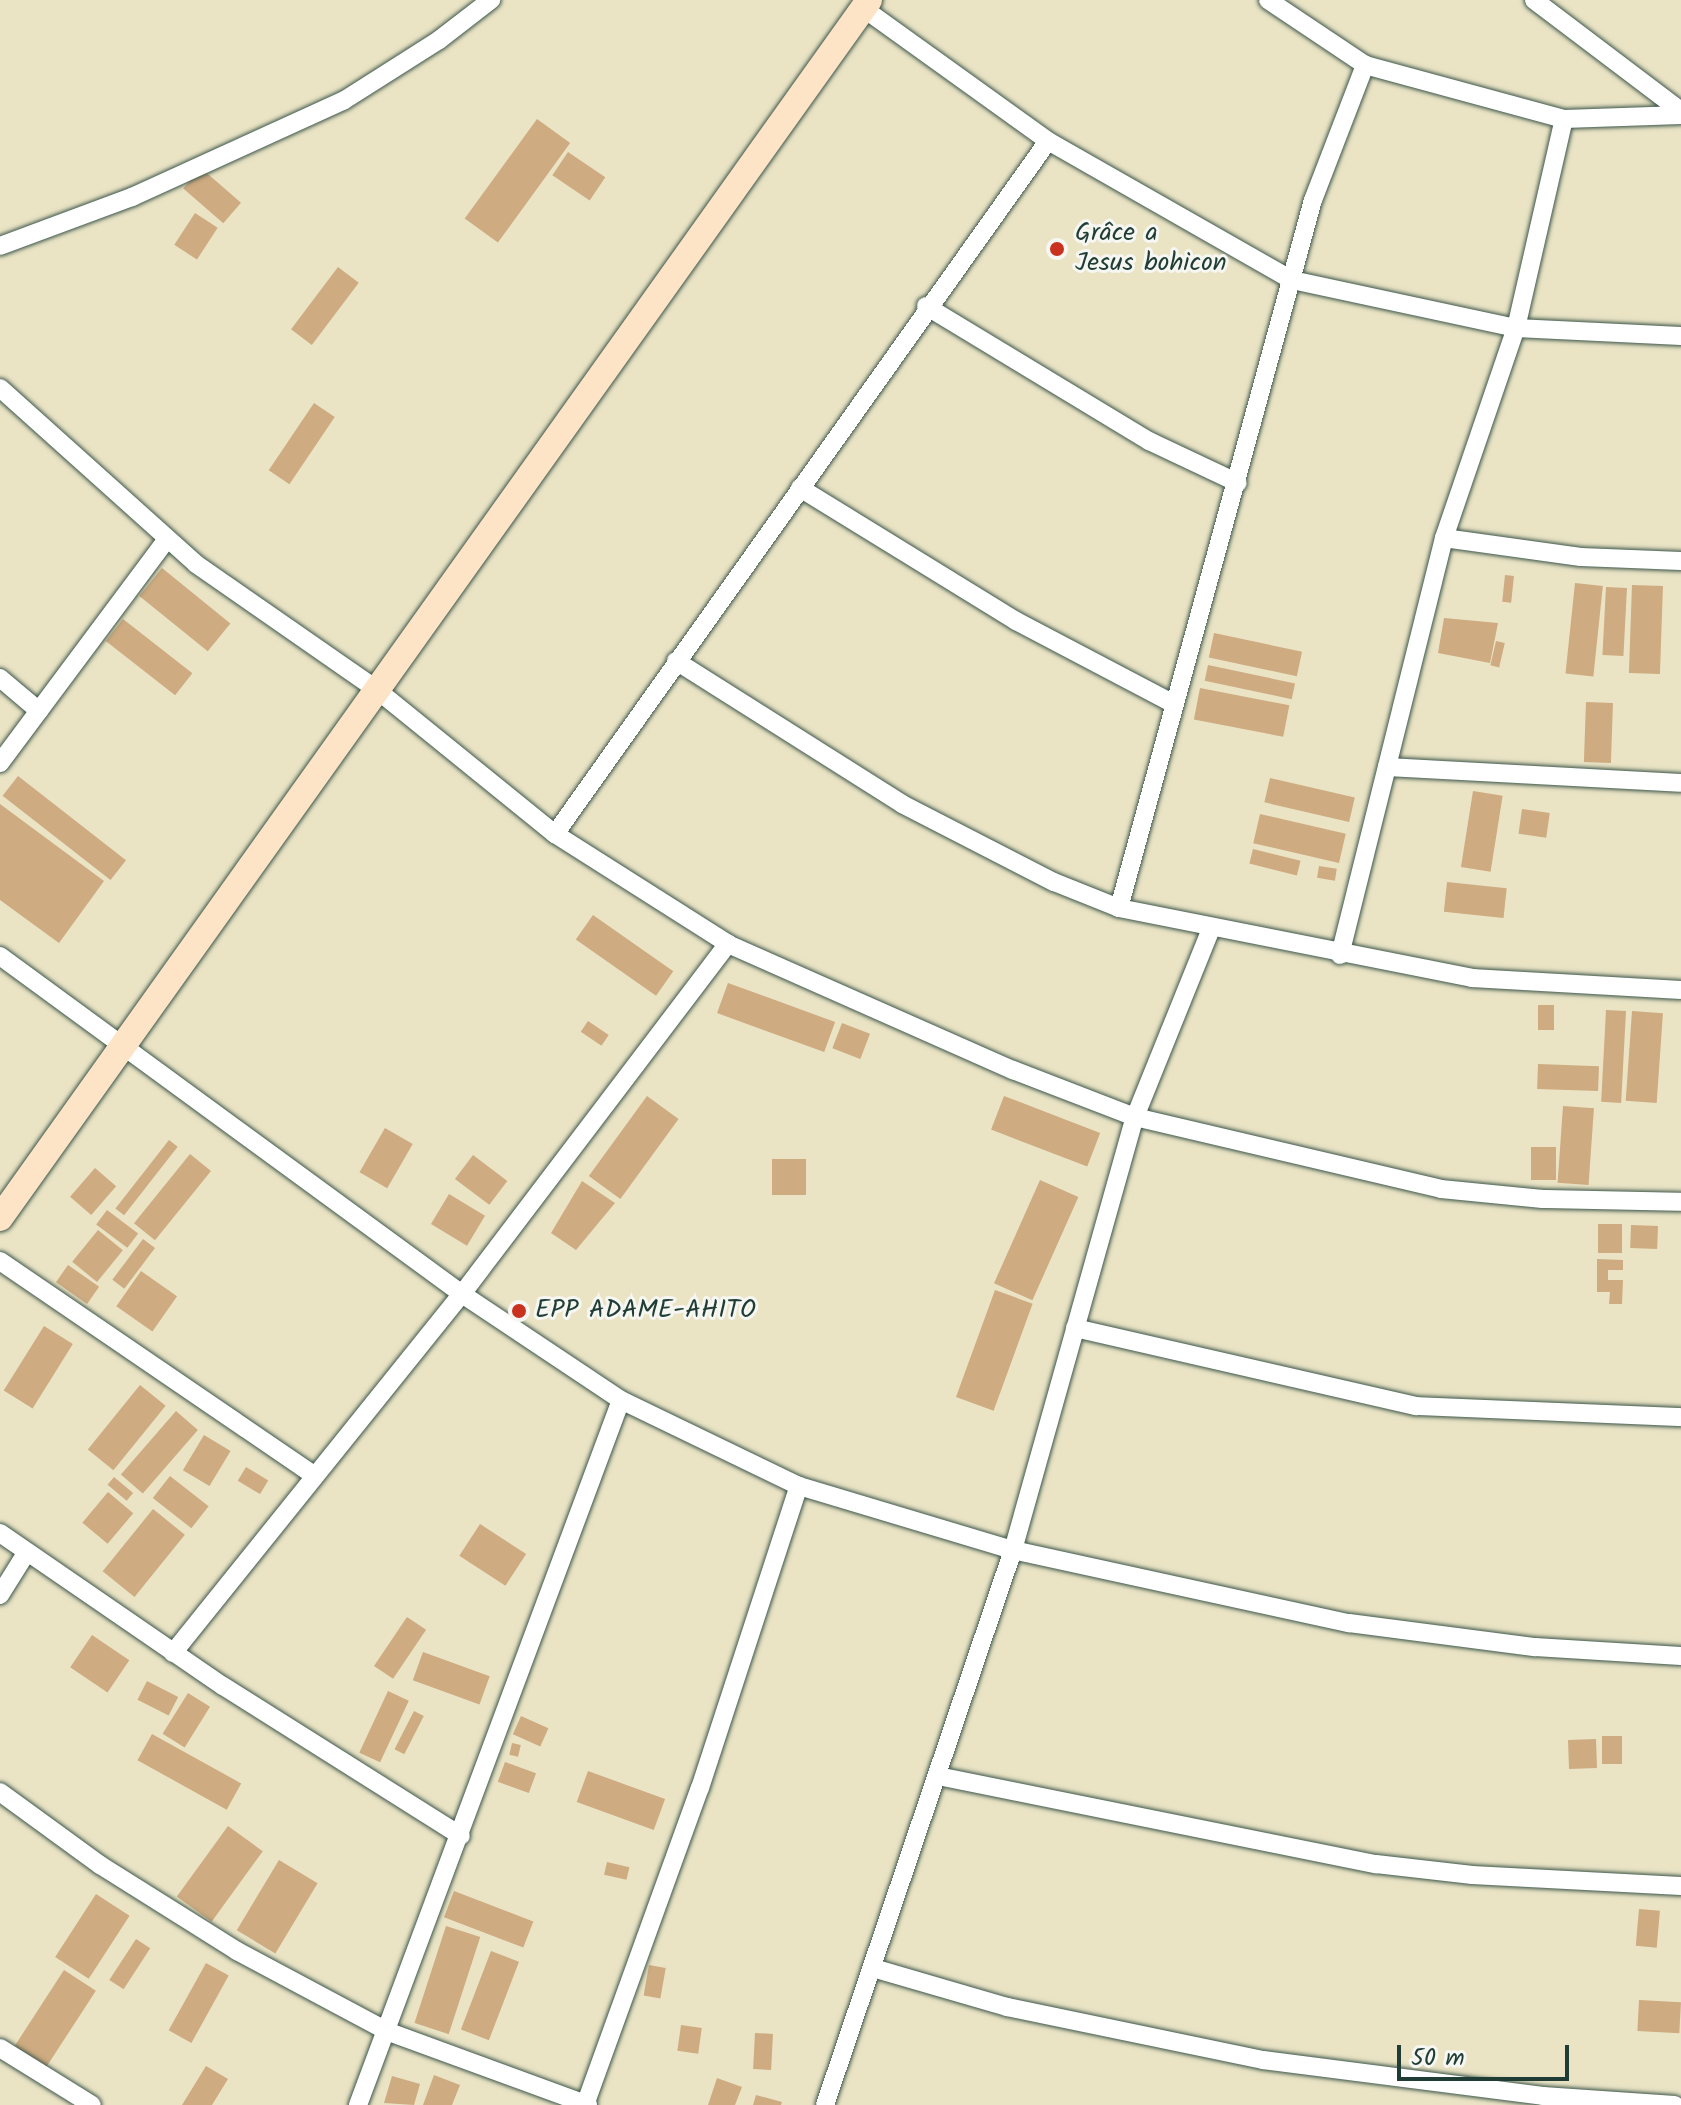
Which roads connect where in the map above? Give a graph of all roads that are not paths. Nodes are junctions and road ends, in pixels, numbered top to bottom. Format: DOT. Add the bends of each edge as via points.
graph roads {
  1 [pos="491,0"];
  2 [pos="1268,0"];
  3 [pos="1534,0"];
  4 [pos="867,3"];
  5 [pos="1365,65"];
  6 [pos="1681,113"];
  7 [pos="1564,119"];
  8 [pos="1048,141"];
  9 [pos="0,246"];
  10 [pos="1292,280"];
  11 [pos="926,306"];
  12 [pos="1516,328"];
  13 [pos="1681,336"];
  14 [pos="0,388"];
  15 [pos="1238,483"];
  16 [pos="800,488"];
  17 [pos="1444,538"];
  18 [pos="167,539"];
  19 [pos="1681,561"];
  20 [pos="676,661"];
  21 [pos="0,678"];
  22 [pos="377,690"];
  23 [pos="1174,704"];
  24 [pos="39,711"];
  25 [pos="0,763"];
  26 [pos="1387,767"];
  27 [pos="1681,783"];
  28 [pos="555,834"];
  29 [pos="1119,908"];
  30 [pos="1211,929"];
  31 [pos="728,944"];
  32 [pos="1340,955"];
  33 [pos="0,956"];
  34 [pos="1681,990"];
  35 [pos="123,1046"];
  36 [pos="1135,1117"];
  37 [pos="1681,1202"];
  38 [pos="0,1218"];
  39 [pos="0,1261"];
  40 [pos="462,1294"];
  41 [pos="1075,1328"];
  42 [pos="621,1400"];
  43 [pos="1681,1417"];
  44 [pos="315,1476"];
  45 [pos="799,1486"];
  46 [pos="0,1533"];
  47 [pos="1013,1550"];
  48 [pos="25,1555"];
  49 [pos="0,1595"];
  50 [pos="173,1653"];
  51 [pos="1681,1656"];
  52 [pos="938,1776"];
  53 [pos="0,1792"];
  54 [pos="461,1836"];
  55 [pos="1681,1886"];
  56 [pos="873,1968"];
  57 [pos="389,2032"];
  58 [pos="0,2048"];
  59 [pos="92,2105"];
  60 [pos="358,2105"];
  61 [pos="586,2105"];
  62 [pos="825,2105"];
  63 [pos="1675,2105"];
  1 -- 9 [label="street" via="343,101 132,197"];
  2 -- 5 [label="street"];
  3 -- 6 [label="street"];
  4 -- 8 [label="street"];
  4 -- 22 [label="main road"];
  5 -- 7 [label="street"];
  5 -- 10 [label="street" via="1313,200"];
  6 -- 7 [label="street"];
  7 -- 12 [label="street"];
  8 -- 10 [label="street"];
  8 -- 11 [label="street"];
  10 -- 12 [label="street"];
  10 -- 15 [label="street"];
  11 -- 15 [label="street" via="1149,441"];
  11 -- 16 [label="street"];
  12 -- 13 [label="street"];
  12 -- 17 [label="street"];
  14 -- 18 [label="street"];
  15 -- 23 [label="street"];
  16 -- 20 [label="street"];
  16 -- 23 [label="street" via="1016,621"];
  17 -- 19 [label="street" via="1581,557"];
  17 -- 26 [label="street"];
  18 -- 22 [label="street"];
  18 -- 24 [label="street"];
  20 -- 28 [label="street"];
  20 -- 29 [label="street" via="902,804 1054,882"];
  21 -- 24 [label="street"];
  22 -- 28 [label="street"];
  22 -- 35 [label="main road"];
  23 -- 29 [label="street"];
  24 -- 25 [label="street"];
  26 -- 27 [label="street"];
  26 -- 32 [label="street"];
  28 -- 31 [label="street"];
  29 -- 30 [label="street"];
  30 -- 32 [label="street"];
  30 -- 36 [label="street"];
  31 -- 36 [label="street" via="1013,1070"];
  31 -- 40 [label="street"];
  32 -- 34 [label="street" via="1472,978"];
  33 -- 35 [label="street"];
  35 -- 38 [label="main road"];
  35 -- 40 [label="street"];
  36 -- 37 [label="street" via="1441,1189 1543,1199"];
  36 -- 41 [label="street"];
  39 -- 44 [label="street"];
  40 -- 42 [label="street"];
  40 -- 44 [label="street"];
  41 -- 43 [label="street" via="1416,1406"];
  41 -- 47 [label="street"];
  42 -- 45 [label="street"];
  42 -- 54 [label="street"];
  44 -- 50 [label="street"];
  45 -- 47 [label="street"];
  45 -- 61 [label="street" via="700,1788"];
  46 -- 48 [label="street"];
  47 -- 51 [label="street" via="1349,1623 1535,1647"];
  47 -- 52 [label="street"];
  48 -- 49 [label="street"];
  48 -- 50 [label="street"];
  50 -- 54 [label="street"];
  52 -- 55 [label="street" via="1376,1864 1472,1875"];
  52 -- 56 [label="street"];
  53 -- 57 [label="street" via="100,1865 237,1951"];
  54 -- 57 [label="street"];
  56 -- 62 [label="street"];
  56 -- 63 [label="street" via="1007,2007 1263,2060 1543,2096"];
  57 -- 60 [label="street"];
  57 -- 61 [label="street"];
  58 -- 59 [label="street"];
}
